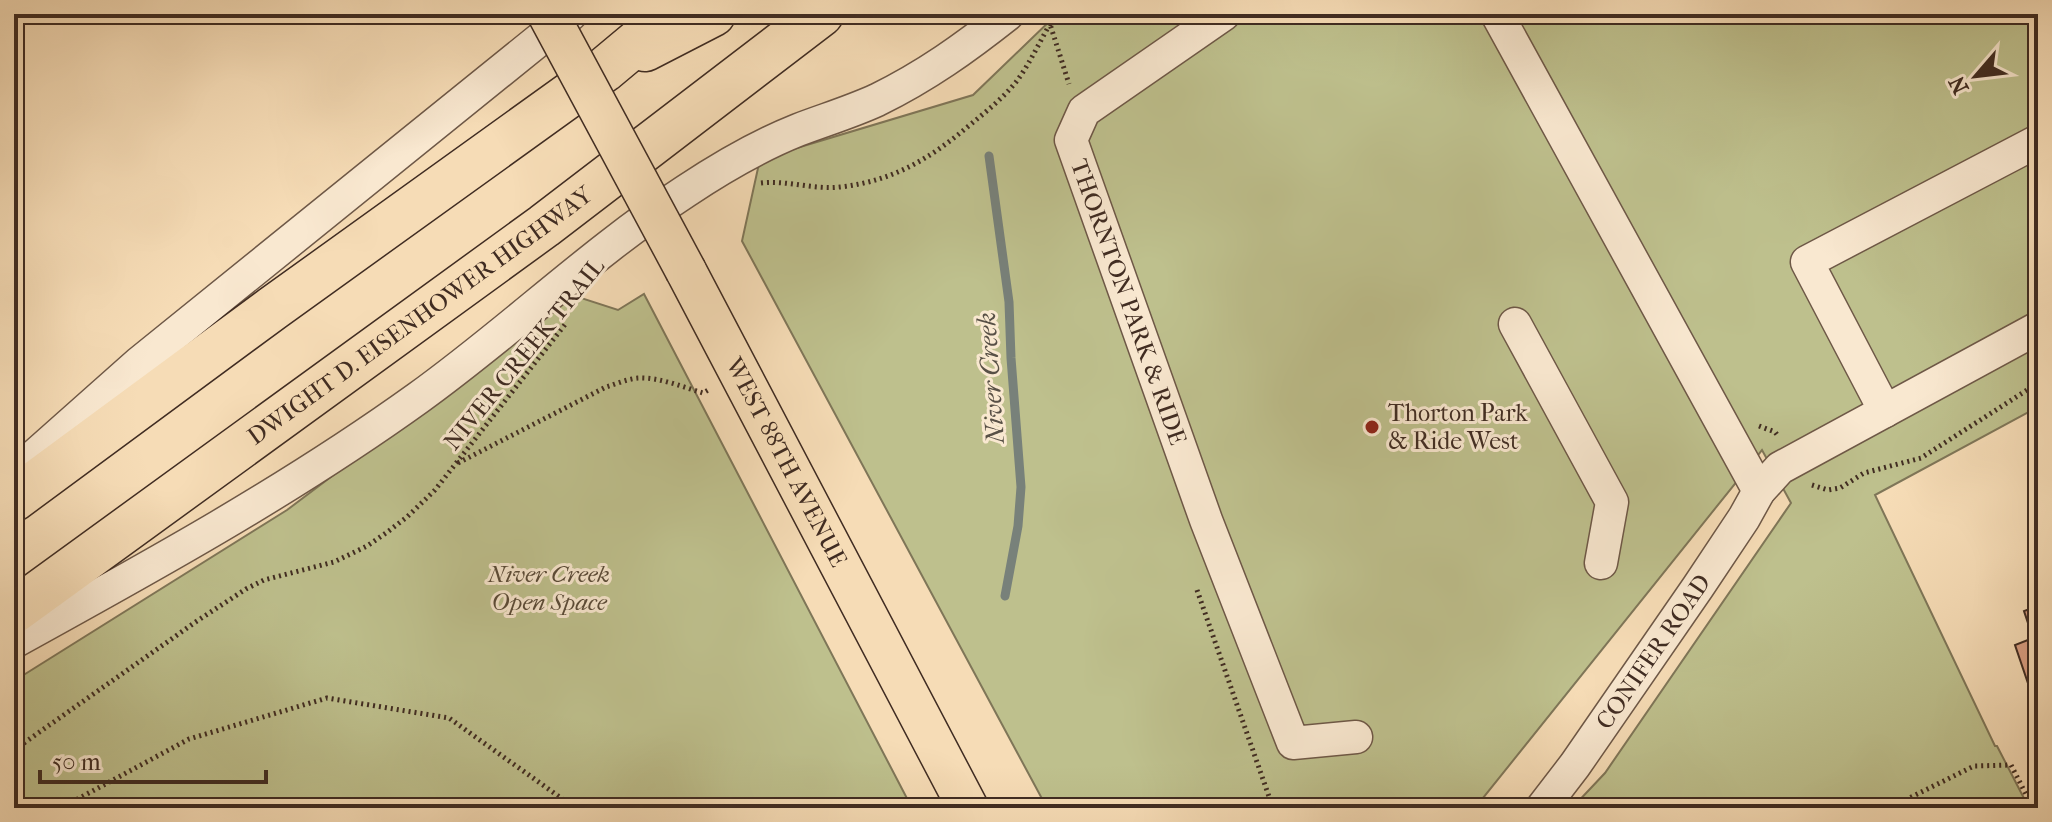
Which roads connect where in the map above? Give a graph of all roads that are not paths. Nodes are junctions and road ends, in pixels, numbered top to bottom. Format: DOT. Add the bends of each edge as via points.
graph roads {
  1 [pos="548,14"];
  2 [pos="571,14"];
  3 [pos="671,14"];
  4 [pos="713,14"];
  5 [pos="821,14"];
  6 [pos="1008,14"];
  7 [pos="1224,14"];
  8 [pos="1497,14"];
  9 [pos="604,70"];
  10 [pos="2038,141"];
  11 [pos="1515,324"];
  12 [pos="2038,328"];
  13 [pos="1885,411"];
  14 [pos="14,474"];
  15 [pos="1759,491"];
  16 [pos="14,499"];
  17 [pos="1601,563"];
  18 [pos="71,570"];
  19 [pos="14,592"];
  20 [pos="14,611"];
  21 [pos="14,642"];
  22 [pos="1356,737"];
  23 [pos="968,808"];
  24 [pos="1542,808"];
  1 -- 23 [label="main road, WEST 88TH AVENUE, bridge"];
  2 -- 14 [label="street" via="139,363"];
  3 -- 9 [label="highway"];
  4 -- 9 [label="highway"];
  5 -- 18 [label="highway, DWIGHT D. EISENHOWER HIGHWAY" via="544,226"];
  6 -- 21 [label="street" via="926,74 855,110 748,153 696,184 348,447 203,537"];
  7 -- 22 [label="street, THORNTON PARK & RIDE" via="1084,111 1071,140 1206,520 1293,743"];
  8 -- 15 [label="street"];
  9 -- 16 [label="highway"];
  10 -- 13 [label="street" via="1807,262"];
  11 -- 17 [label="street" via="1612,502"];
  12 -- 13 [label="street, CONIFER ROAD"];
  13 -- 15 [label="street, CONIFER ROAD" via="1780,468"];
  15 -- 24 [label="street, CONIFER ROAD"];
  18 -- 19 [label="highway"];
  18 -- 20 [label="highway, DWIGHT D. EISENHOWER HIGHWAY"];
}
